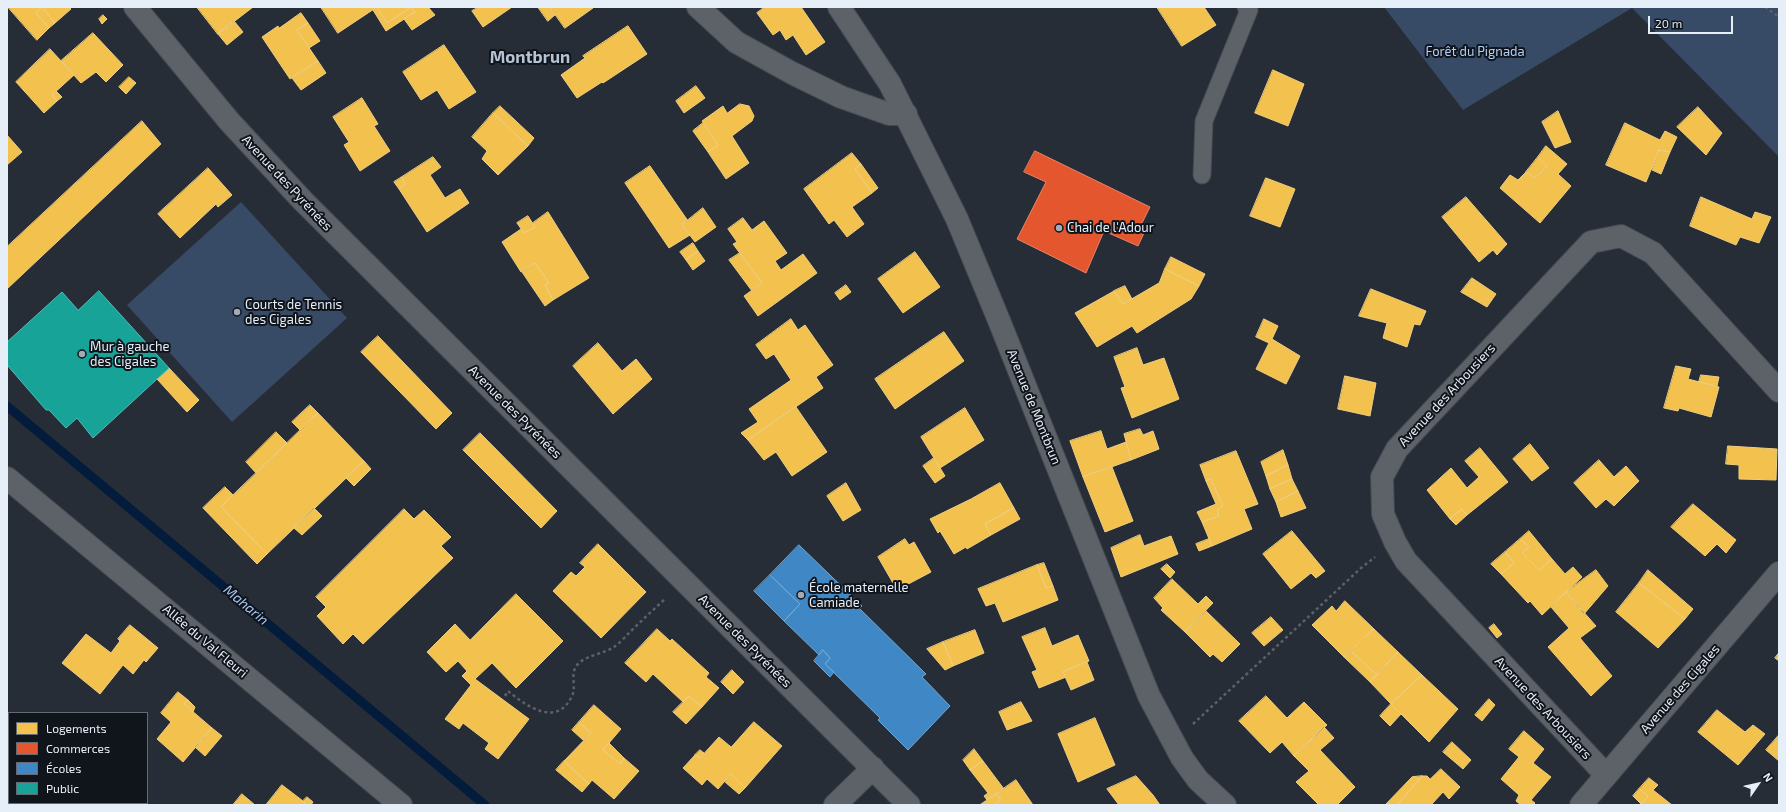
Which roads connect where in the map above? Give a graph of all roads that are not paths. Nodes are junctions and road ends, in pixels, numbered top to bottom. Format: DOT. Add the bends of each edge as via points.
graph roads {
  1 [pos="135,7"];
  2 [pos="698,7"];
  3 [pos="839,7"];
  4 [pos="1246,7"];
  5 [pos="906,114"];
  6 [pos="1202,176"];
  7 [pos="1779,391"];
  8 [pos="7,478"];
  9 [pos="1779,573"];
  10 [pos="873,768"];
  11 [pos="1606,775"];
  12 [pos="401,805"];
  13 [pos="835,805"];
  14 [pos="909,805"];
  15 [pos="1225,805"];
  16 [pos="1581,805"];
  1 -- 10 [label="street, Avenue des Pyrénées" via="229,121 303,201"];
  2 -- 5 [label="street" via="736,42 799,76 841,97 889,114"];
  3 -- 5 [label="street, Avenue de Montbrun" via="890,84"];
  4 -- 6 [label="lane" via="1248,10 1204,121"];
  5 -- 15 [label="street, Avenue de Montbrun" via="957,219 1149,696 1182,758 1198,780"];
  7 -- 11 [label="street, Avenue des Arbousiers" via="1653,253 1621,236 1591,242 1397,449 1382,477 1383,514 1406,561"];
  8 -- 12 [label="street, Allée du Val Fleuri"];
  9 -- 11 [label="street, Avenue des Cigales"];
  10 -- 13 [label="street"];
  10 -- 14 [label="street, Avenue des Pyrénées"];
  11 -- 16 [label="street, Avenue des Cigales"];
}
